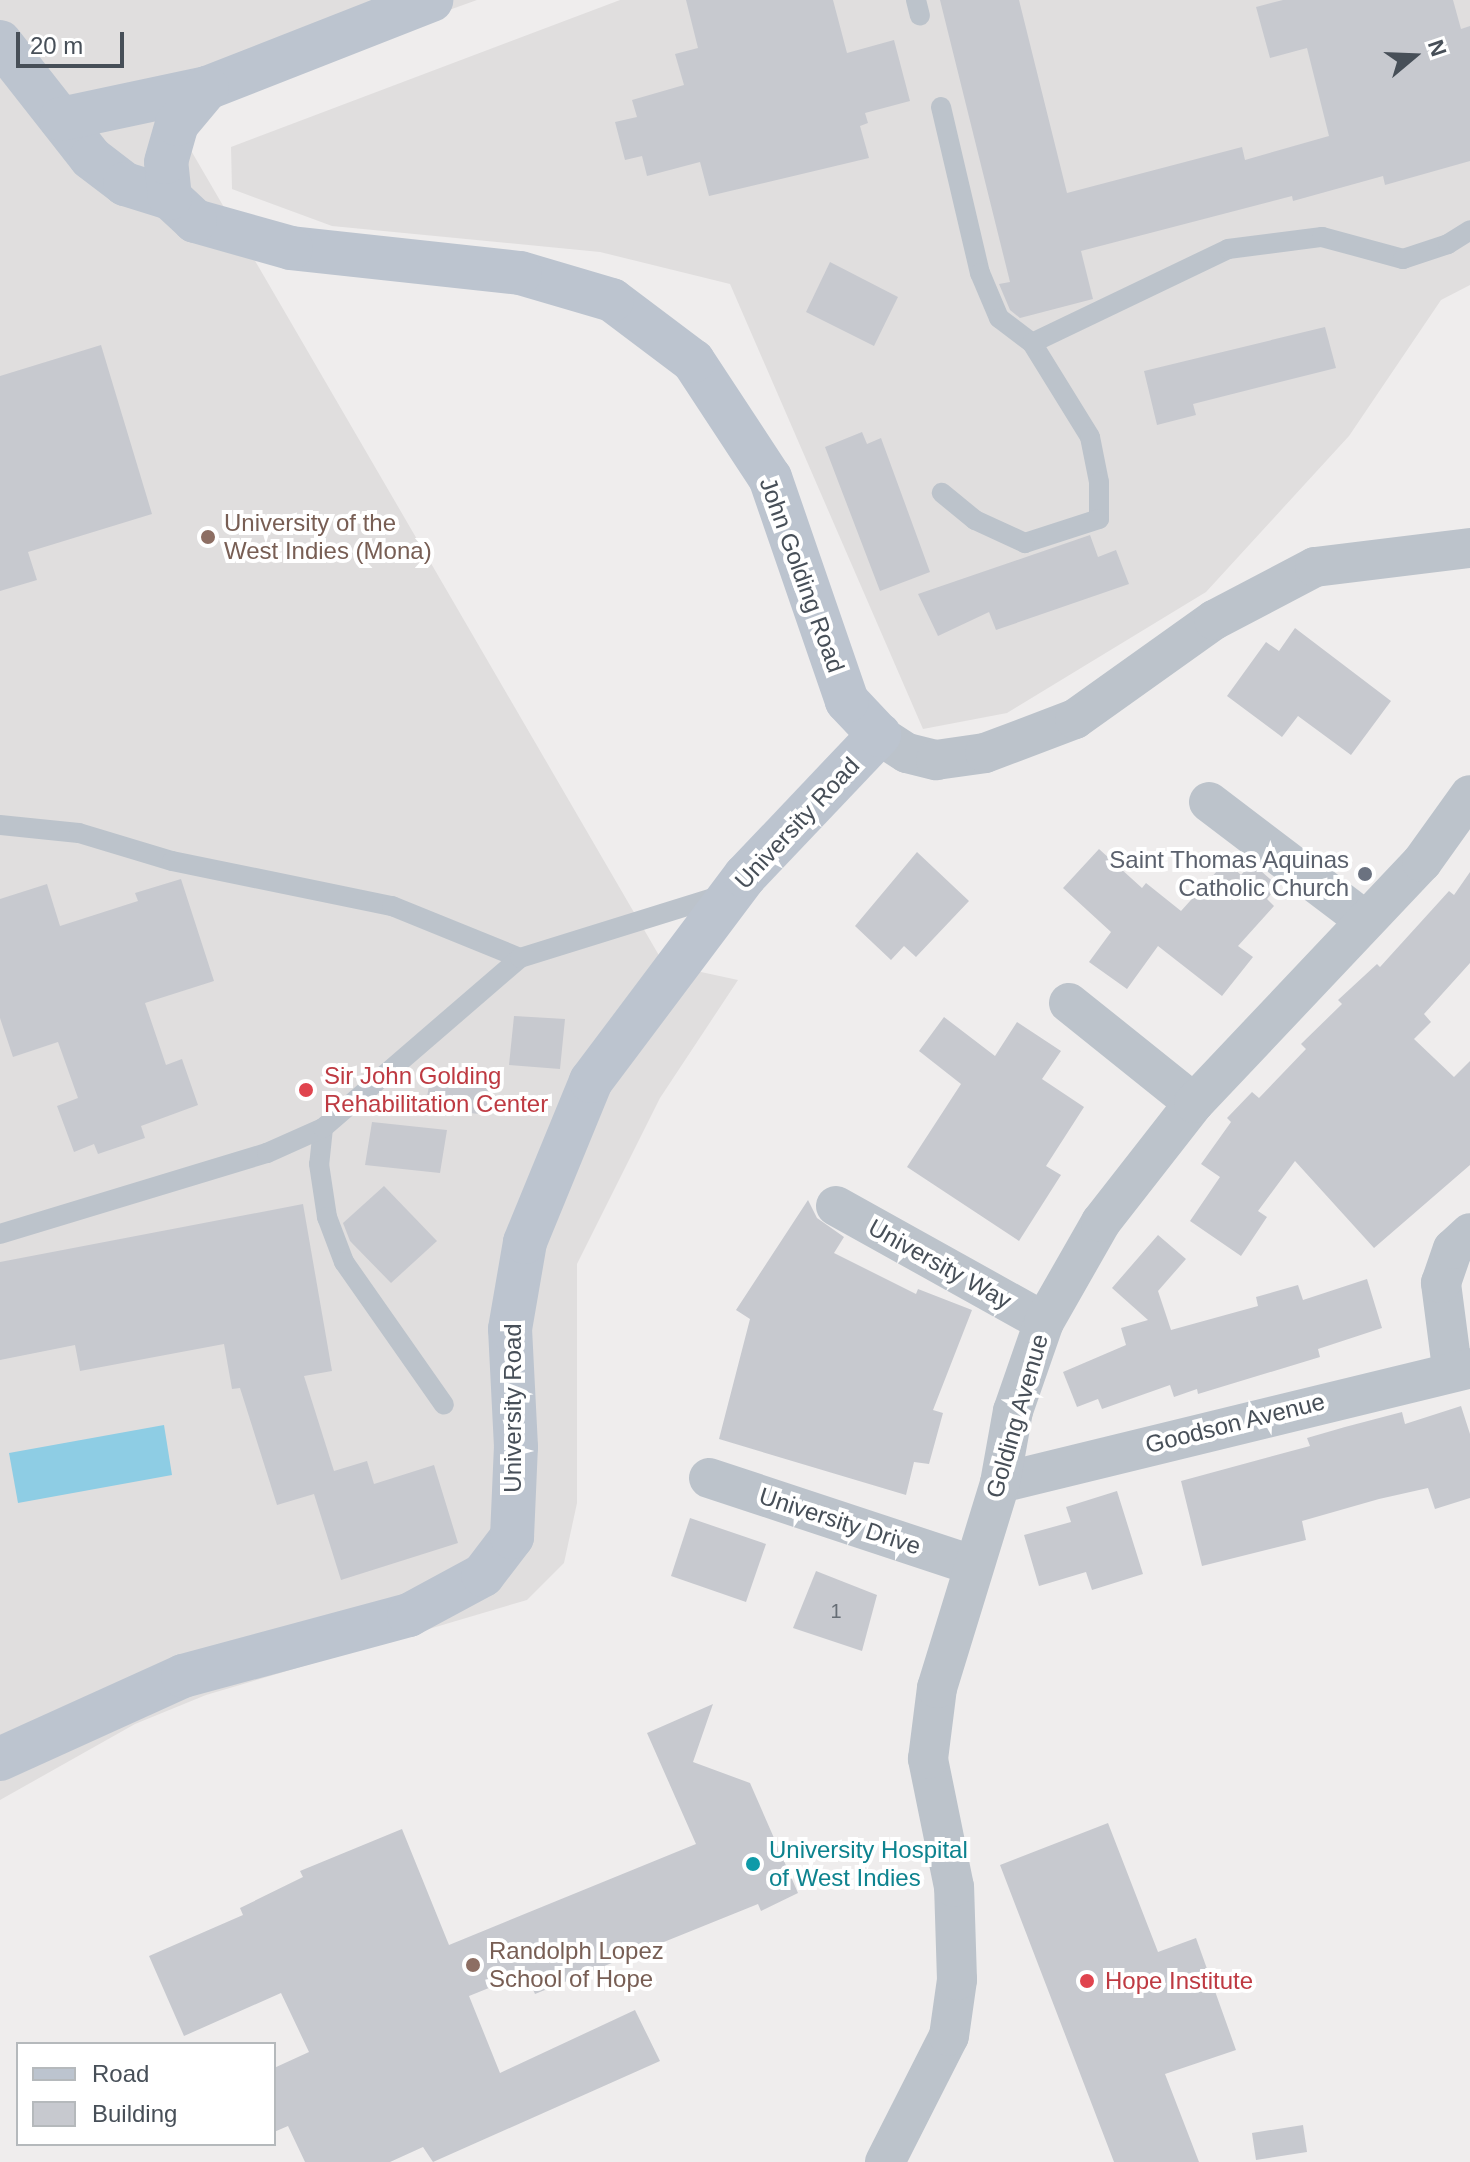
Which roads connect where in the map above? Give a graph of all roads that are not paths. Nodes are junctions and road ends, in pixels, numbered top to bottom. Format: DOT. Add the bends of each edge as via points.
graph roads {
  1 [pos="431,0"];
  2 [pos="0,42"];
  3 [pos="207,88"];
  4 [pos="941,107"];
  5 [pos="61,119"];
  6 [pos="170,198"];
  7 [pos="1470,230"];
  8 [pos="1032,343"];
  9 [pos="942,493"];
  10 [pos="1470,548"];
  11 [pos="879,735"];
  12 [pos="1470,795"];
  13 [pos="1209,802"];
  14 [pos="0,825"];
  15 [pos="734,891"];
  16 [pos="1363,919"];
  17 [pos="520,958"];
  18 [pos="1069,1003"];
  19 [pos="1194,1103"];
  20 [pos="323,1128"];
  21 [pos="836,1206"];
  22 [pos="1470,1233"];
  23 [pos="0,1234"];
  24 [pos="1044,1322"];
  25 [pos="1461,1368"];
  26 [pos="444,1405"];
  27 [pos="709,1478"];
  28 [pos="1000,1483"];
  29 [pos="972,1565"];
  30 [pos="0,1759"];
  31 [pos="885,2162"];
  1 -- 3 [label="street"];
  2 -- 5 [label="street"];
  3 -- 5 [label="street"];
  3 -- 6 [label="street" via="177,124 166,162"];
  4 -- 8 [label="lane" via="980,273 999,318"];
  5 -- 6 [label="street" via="91,158 125,184"];
  6 -- 11 [label="street, John Golding Road" via="195,221 291,248 520,273 612,300 682,352 737,422 770,478 847,701"];
  7 -- 8 [label="lane" via="1448,244 1403,259 1322,237 1228,249"];
  8 -- 9 [label="lane" via="1090,437 1099,482 1099,519 1025,543 975,520"];
  10 -- 11 [label="street, John Golding Road" via="1315,567 1214,620 1075,719 985,753 936,760 907,753"];
  11 -- 15 [label="street, University Road"];
  12 -- 16 [label="street, Golding Avenue" via="1422,862"];
  13 -- 16 [label="street"];
  14 -- 17 [label="lane" via="79,833 172,861 392,906"];
  15 -- 17 [label="lane"];
  15 -- 30 [label="street, University Road" via="591,1081 525,1242 510,1329 516,1447 512,1537 483,1575 409,1615 183,1676"];
  16 -- 19 [label="street, Golding Avenue"];
  17 -- 20 [label="lane"];
  18 -- 19 [label="street"];
  19 -- 24 [label="street, Golding Avenue" via="1101,1222"];
  20 -- 23 [label="lane" via="253,1158"];
  20 -- 26 [label="lane" via="319,1164 327,1217 344,1262"];
  21 -- 24 [label="street, University Way"];
  22 -- 25 [label="street" via="1453,1249 1441,1283"];
  24 -- 28 [label="street, Golding Avenue" via="1013,1411"];
  25 -- 28 [label="street, Goodson Avenue"];
  27 -- 29 [label="street, University Drive"];
  28 -- 29 [label="street, Golding Avenue"];
  29 -- 31 [label="street, Golding Avenue" via="937,1688 928,1759 954,1887 957,1980 949,2036"];
}
